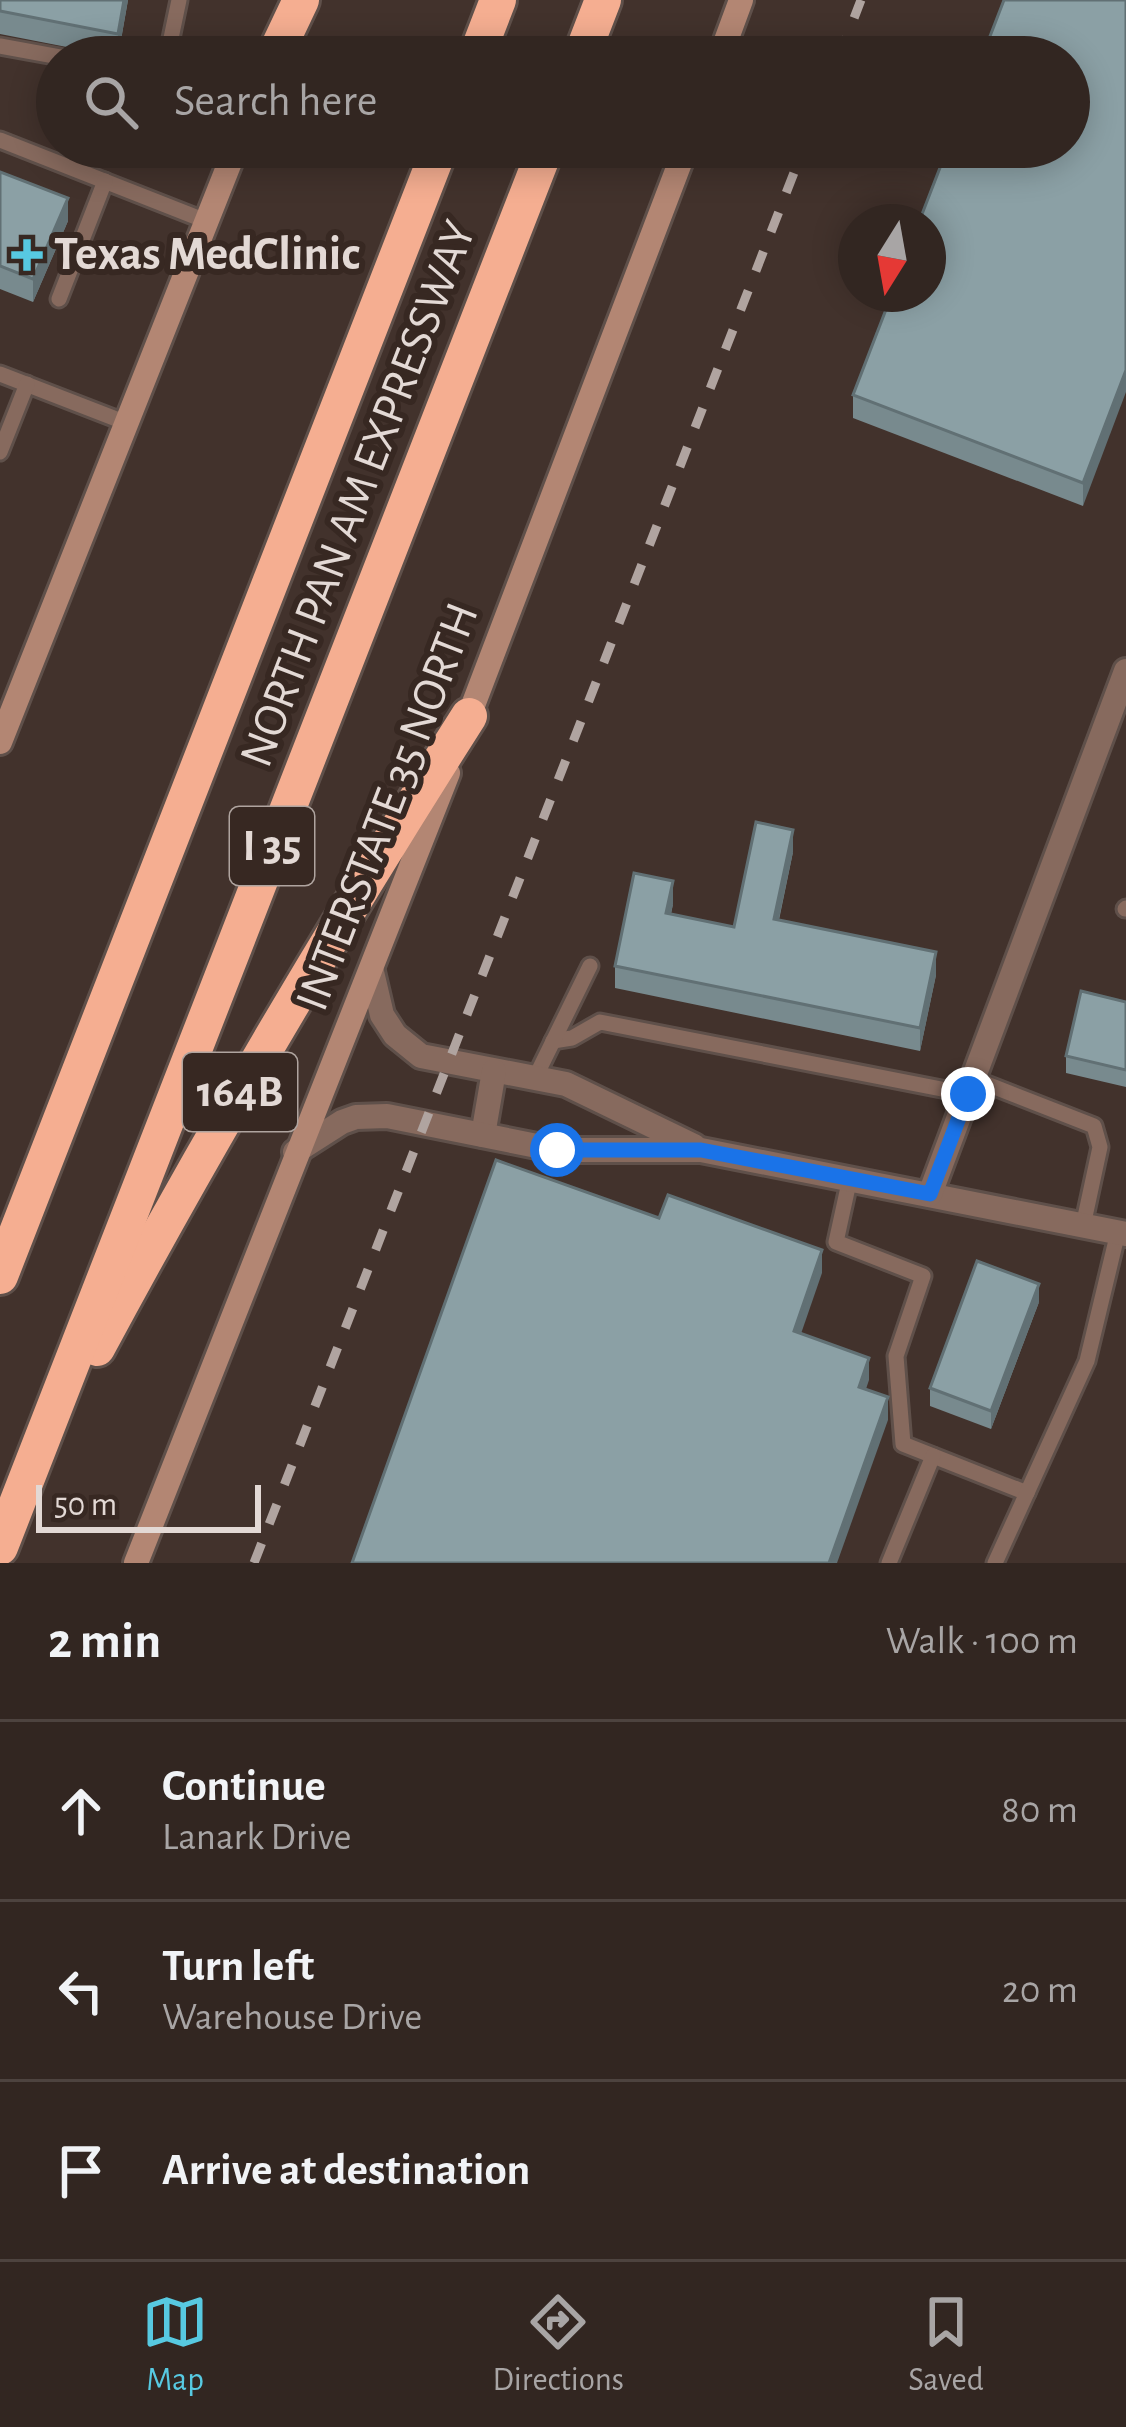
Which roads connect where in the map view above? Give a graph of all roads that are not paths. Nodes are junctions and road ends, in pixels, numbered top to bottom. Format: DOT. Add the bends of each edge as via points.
graph roads {
  1 [pos="179,0"];
  2 [pos="298,0"];
  3 [pos="498,0"];
  4 [pos="603,0"];
  5 [pos="742,0"];
  6 [pos="171,36"];
  7 [pos="282,36"];
  8 [pos="484,36"];
  9 [pos="589,36"];
  10 [pos="728,36"];
  11 [pos="0,46"];
  12 [pos="36,53"];
  13 [pos="0,140"];
  14 [pos="36,154"];
  15 [pos="72,168"];
  16 [pos="227,168"];
  17 [pos="432,168"];
  18 [pos="538,168"];
  19 [pos="678,168"];
  20 [pos="105,181"];
  21 [pos="206,221"];
  22 [pos="59,299"];
  23 [pos="0,374"];
  24 [pos="27,384"];
  25 [pos="124,422"];
  26 [pos="0,452"];
  27 [pos="1126,671"];
  28 [pos="469,716"];
  29 [pos="0,742"];
  30 [pos="590,966"];
  31 [pos="372,972"];
  32 [pos="553,1041"];
  33 [pos="494,1071"];
  34 [pos="535,1078"];
  35 [pos="970,1087"];
  36 [pos="483,1135"];
  37 [pos="701,1150"];
  38 [pos="295,1152"];
  39 [pos="850,1178"];
  40 [pos="930,1194"];
  41 [pos="1083,1226"];
  42 [pos="1122,1233"];
  43 [pos="0,1276"];
  44 [pos="933,1456"];
  45 [pos="26,1478"];
  46 [pos="1027,1493"];
  47 [pos="0,1546"];
  48 [pos="136,1563"];
  49 [pos="890,1563"];
  50 [pos="995,1563"];
  1 -- 6 [label="lane"];
  2 -- 7 [label="highway"];
  3 -- 8 [label="highway"];
  4 -- 9 [label="highway"];
  5 -- 10 [label="main road"];
  11 -- 12 [label="lane"];
  13 -- 14 [label="lane"];
  15 -- 20 [label="lane"];
  16 -- 21 [label="main road"];
  17 -- 43 [label="highway, NORTH PAN AM EXPRESSWAY / I 35"];
  18 -- 45 [label="highway, NORTH PAN AM EXPRESSWAY / I 35"];
  19 -- 28 [label="main road, INTERSTATE 35 NORTH"];
  20 -- 21 [label="lane"];
  20 -- 22 [label="lane"];
  21 -- 25 [label="main road"];
  23 -- 24 [label="lane"];
  24 -- 25 [label="lane"];
  24 -- 26 [label="lane"];
  25 -- 29 [label="main road"];
  27 -- 35 [label="street"];
  28 -- 31 [label="main road, INTERSTATE 35 NORTH"];
  28 -- 45 [label="highway, 164B" via="166,1218"];
  30 -- 32 [label="lane"];
  31 -- 33 [label="street" via="382,1015 407,1047"];
  31 -- 38 [label="main road, INTERSTATE 35 NORTH"];
  32 -- 34 [label="lane"];
  32 -- 35 [label="lane" via="600,1022"];
  33 -- 34 [label="street"];
  33 -- 36 [label="street"];
  34 -- 37 [label="street" via="566,1084"];
  35 -- 40 [label="street"];
  35 -- 41 [label="lane" via="1094,1126 1100,1147"];
  36 -- 37 [label="street" via="557,1150"];
  36 -- 38 [label="street" via="373,1115 341,1122"];
  37 -- 39 [label="street"];
  38 -- 48 [label="main road, INTERSTATE 35 NORTH"];
  39 -- 40 [label="street"];
  39 -- 44 [label="lane" via="836,1242 923,1276 896,1356 903,1444"];
  40 -- 41 [label="street"];
  41 -- 42 [label="street"];
  42 -- 46 [label="lane" via="1087,1360"];
  44 -- 46 [label="lane"];
  44 -- 49 [label="lane"];
  45 -- 47 [label="highway, NORTH PAN AM EXPRESSWAY / I 35"];
  46 -- 50 [label="lane"];
}
